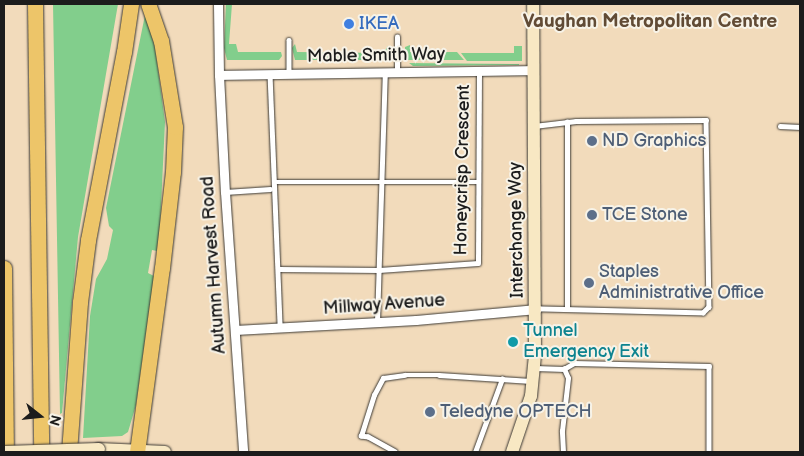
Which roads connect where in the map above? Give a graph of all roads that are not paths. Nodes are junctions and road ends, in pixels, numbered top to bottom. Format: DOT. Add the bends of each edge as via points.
graph roads {
  1 [pos="35,4"];
  2 [pos="131,4"];
  3 [pos="148,4"];
  4 [pos="218,4"];
  5 [pos="533,4"];
  6 [pos="397,38"];
  7 [pos="289,40"];
  8 [pos="534,70"];
  9 [pos="479,71"];
  10 [pos="385,72"];
  11 [pos="397,72"];
  12 [pos="270,74"];
  13 [pos="289,74"];
  14 [pos="219,75"];
  15 [pos="567,122"];
  16 [pos="533,126"];
  17 [pos="780,126"];
  18 [pos="800,127"];
  19 [pos="276,182"];
  20 [pos="382,182"];
  21 [pos="478,182"];
  22 [pos="270,189"];
  23 [pos="225,192"];
  24 [pos="4,268"];
  25 [pos="279,269"];
  26 [pos="379,270"];
  27 [pos="536,309"];
  28 [pos="567,310"];
  29 [pos="377,322"];
  30 [pos="280,327"];
  31 [pos="235,330"];
  32 [pos="534,368"];
  33 [pos="564,369"];
  34 [pos="502,379"];
  35 [pos="532,381"];
  36 [pos="137,451"];
  37 [pos="6,452"];
  38 [pos="41,452"];
  39 [pos="69,452"];
  40 [pos="165,452"];
  41 [pos="243,452"];
  42 [pos="395,452"];
  43 [pos="475,452"];
  44 [pos="512,452"];
  45 [pos="563,452"];
  46 [pos="709,452"];
  1 -- 38 [label="highway"];
  2 -- 39 [label="highway" via="87,248"];
  3 -- 36 [label="highway" via="161,41 175,127 173,172"];
  4 -- 14 [label="street, Autumn Harvest Road"];
  5 -- 8 [label="street, Interchange Way"];
  6 -- 11 [label="lane"];
  7 -- 13 [label="lane"];
  8 -- 9 [label="street, Mable Smith Way"];
  8 -- 16 [label="street, Interchange Way"];
  9 -- 11 [label="street, Mable Smith Way"];
  9 -- 21 [label="lane, Honeycrisp Crescent"];
  10 -- 11 [label="street, Mable Smith Way"];
  10 -- 13 [label="street, Mable Smith Way"];
  10 -- 20 [label="lane"];
  12 -- 13 [label="street, Mable Smith Way"];
  12 -- 14 [label="street, Mable Smith Way"];
  12 -- 19 [label="lane"];
  14 -- 23 [label="street, Autumn Harvest Road"];
  15 -- 16 [label="lane"];
  15 -- 28 [label="lane"];
  15 -- 28 [label="lane" via="706,120 709,307 703,313"];
  16 -- 27 [label="street, Interchange Way"];
  17 -- 18 [label="lane"];
  19 -- 20 [label="lane"];
  19 -- 25 [label="lane"];
  20 -- 21 [label="lane"];
  20 -- 26 [label="lane"];
  21 -- 26 [label="lane, Honeycrisp Crescent" via="478,263"];
  22 -- 23 [label="lane"];
  23 -- 31 [label="street, Autumn Harvest Road"];
  24 -- 37 [label="highway"];
  25 -- 26 [label="lane"];
  25 -- 30 [label="lane"];
  26 -- 29 [label="lane"];
  27 -- 28 [label="lane"];
  27 -- 29 [label="street, Millway Avenue"];
  27 -- 32 [label="street, Interchange Way"];
  29 -- 30 [label="street, Millway Avenue"];
  30 -- 31 [label="street, Millway Avenue"];
  31 -- 41 [label="street, Autumn Harvest Road"];
  32 -- 33 [label="lane"];
  32 -- 35 [label="street, Interchange Way"];
  33 -- 45 [label="lane" via="568,378"];
  33 -- 46 [label="lane" via="574,363 709,366"];
  34 -- 35 [label="lane"];
  34 -- 42 [label="lane" via="406,375 384,378 374,395 361,436"];
  34 -- 43 [label="lane"];
  35 -- 44 [label="street, Interchange Way"];
  36 -- 37 [label="street, bridge"];
  36 -- 40 [label="street"];
}
